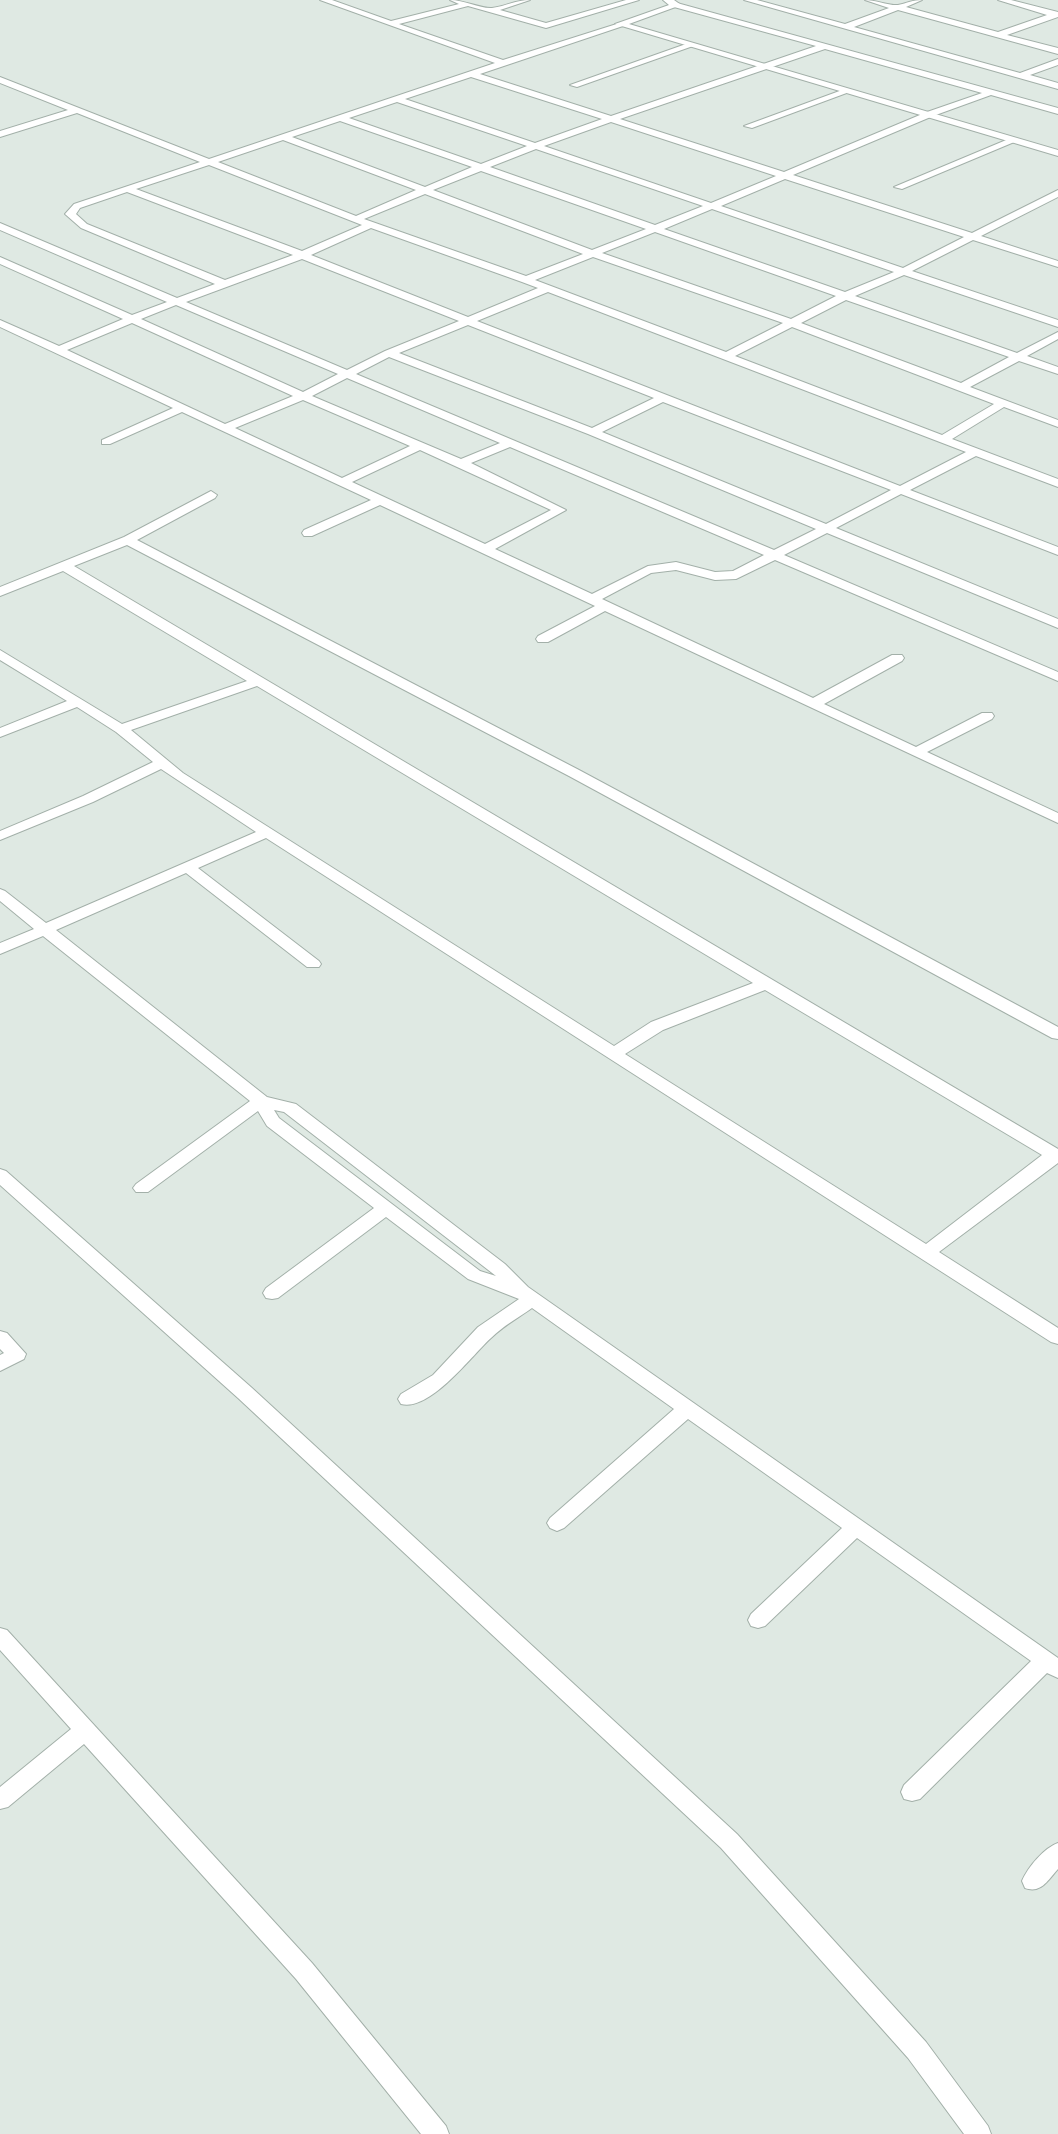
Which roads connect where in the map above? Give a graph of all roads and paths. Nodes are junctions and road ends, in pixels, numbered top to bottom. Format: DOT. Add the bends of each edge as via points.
graph roads {
  1 [pos="324,0"];
  2 [pos="454,0"];
  3 [pos="526,0"];
  4 [pos="635,0"];
  5 [pos="667,0"];
  6 [pos="748,0"];
  7 [pos="869,0"];
  8 [pos="918,0"];
  9 [pos="1002,0"];
  10 [pos="469,4"];
  11 [pos="677,5"];
  12 [pos="897,8"];
  13 [pos="493,10"];
  14 [pos="589,14"];
  15 [pos="1057,14"];
  16 [pos="391,23"];
  17 [pos="620,24"];
  18 [pos="846,27"];
  19 [pos="999,35"];
  20 [pos="827,45"];
  21 [pos="689,46"];
  22 [pos="1058,51"];
  23 [pos="1058,62"];
  24 [pos="503,63"];
  25 [pos="767,69"];
  26 [pos="1005,72"];
  27 [pos="472,74"];
  28 [pos="1020,76"];
  29 [pos="0,80"];
  30 [pos="11,84"];
  31 [pos="574,85"];
  32 [pos="971,86"];
  33 [pos="1058,86"];
  34 [pos="0,87"];
  35 [pos="848,91"];
  36 [pos="992,92"];
  37 [pos="397,99"];
  38 [pos="77,110"];
  39 [pos="1058,111"];
  40 [pos="930,114"];
  41 [pos="341,118"];
  42 [pos="611,119"];
  43 [pos="749,126"];
  44 [pos="0,134"];
  45 [pos="284,137"];
  46 [pos="1014,140"];
  47 [pos="536,146"];
  48 [pos="1058,153"];
  49 [pos="210,162"];
  50 [pos="481,168"];
  51 [pos="785,175"];
  52 [pos="899,187"];
  53 [pos="127,189"];
  54 [pos="426,190"];
  55 [pos="1058,193"];
  56 [pos="712,206"];
  57 [pos="356,219"];
  58 [pos="371,225"];
  59 [pos="0,226"];
  60 [pos="652,229"];
  61 [pos="972,236"];
  62 [pos="591,253"];
  63 [pos="302,255"];
  64 [pos="0,260"];
  65 [pos="1058,264"];
  66 [pos="904,271"];
  67 [pos="526,280"];
  68 [pos="225,284"];
  69 [pos="546,289"];
  70 [pos="845,296"];
  71 [pos="176,302"];
  72 [pos="135,320"];
  73 [pos="467,320"];
  74 [pos="0,323"];
  75 [pos="792,323"];
  76 [pos="1058,324"];
  77 [pos="1058,334"];
  78 [pos="58,350"];
  79 [pos="389,352"];
  80 [pos="1016,356"];
  81 [pos="725,357"];
  82 [pos="1058,371"];
  83 [pos="345,375"];
  84 [pos="962,387"];
  85 [pos="303,396"];
  86 [pos="663,398"];
  87 [pos="1003,403"];
  88 [pos="182,408"];
  89 [pos="1058,424"];
  90 [pos="225,428"];
  91 [pos="592,432"];
  92 [pos="943,439"];
  93 [pos="106,442"];
  94 [pos="507,444"];
  95 [pos="419,446"];
  96 [pos="976,452"];
  97 [pos="461,464"];
  98 [pos="343,482"];
  99 [pos="1058,483"];
  100 [pos="902,490"];
  101 [pos="211,495"];
  102 [pos="381,500"];
  103 [pos="826,529"];
  104 [pos="309,533"];
  105 [pos="128,540"];
  106 [pos="485,549"];
  107 [pos="1058,551"];
  108 [pos="776,554"];
  109 [pos="64,566"];
  110 [pos="0,592"];
  111 [pos="599,603"];
  112 [pos="1058,624"];
  113 [pos="543,639"];
  114 [pos="0,654"];
  115 [pos="897,658"];
  116 [pos="1058,677"];
  117 [pos="259,681"];
  118 [pos="78,702"];
  119 [pos="813,704"];
  120 [pos="987,716"];
  121 [pos="121,729"];
  122 [pos="0,733"];
  123 [pos="917,752"];
  124 [pos="162,763"];
  125 [pos="1058,819"];
  126 [pos="266,833"];
  127 [pos="0,836"];
  128 [pos="188,868"];
  129 [pos="0,894"];
  130 [pos="46,929"];
  131 [pos="0,950"];
  132 [pos="313,964"];
  133 [pos="767,983"];
  134 [pos="1058,1034"];
  135 [pos="613,1054"];
  136 [pos="261,1101"];
  137 [pos="1056,1156"];
  138 [pos="0,1175"];
  139 [pos="142,1188"];
  140 [pos="386,1208"];
  141 [pos="926,1253"];
  142 [pos="272,1293"];
  143 [pos="527,1296"];
  144 [pos="1058,1337"];
  145 [pos="0,1338"];
  146 [pos="0,1364"];
  147 [pos="408,1399"];
  148 [pos="688,1408"];
  149 [pos="557,1523"];
  150 [pos="856,1527"];
  151 [pos="758,1620"];
  152 [pos="0,1636"];
  153 [pos="1052,1664"];
  154 [pos="86,1730"];
  155 [pos="912,1792"];
  156 [pos="0,1800"];
  157 [pos="1058,1854"];
  158 [pos="1033,1881"];
  159 [pos="437,2134"];
  160 [pos="979,2134"];
  1 -- 16 [label="street"];
  2 -- 10 [label="street"];
  3 -- 13 [label="street"];
  4 -- 14 [label="street"];
  5 -- 11 [label="street"];
  6 -- 18 [label="street"];
  7 -- 12 [label="street"];
  8 -- 12 [label="street"];
  9 -- 15 [label="street"];
  10 -- 13 [label="street"];
  10 -- 16 [label="street"];
  11 -- 17 [label="street"];
  11 -- 20 [label="street"];
  12 -- 18 [label="street"];
  12 -- 19 [label="street"];
  13 -- 14 [label="street" via="546,26"];
  14 -- 17 [label="street"];
  15 -- 19 [label="street"];
  16 -- 24 [label="street"];
  17 -- 21 [label="street"];
  17 -- 24 [label="street"];
  18 -- 26 [label="street"];
  19 -- 22 [label="street"];
  20 -- 25 [label="street"];
  20 -- 32 [label="street"];
  21 -- 25 [label="street"];
  21 -- 31 [label="street"];
  23 -- 28 [label="street"];
  24 -- 27 [label="street"];
  25 -- 35 [label="street"];
  25 -- 42 [label="street"];
  26 -- 28 [label="street"];
  26 -- 32 [label="street"];
  27 -- 37 [label="street"];
  27 -- 42 [label="street"];
  28 -- 33 [label="street"];
  29 -- 30 [label="street"];
  30 -- 34 [label="street"];
  30 -- 38 [label="street"];
  32 -- 36 [label="street"];
  35 -- 40 [label="street"];
  35 -- 43 [label="street"];
  36 -- 39 [label="street"];
  36 -- 40 [label="street"];
  37 -- 41 [label="street"];
  37 -- 47 [label="street"];
  38 -- 44 [label="street"];
  38 -- 49 [label="street"];
  40 -- 46 [label="street"];
  40 -- 51 [label="street"];
  41 -- 45 [label="street"];
  41 -- 50 [label="street"];
  42 -- 47 [label="street"];
  42 -- 51 [label="street"];
  45 -- 49 [label="street"];
  45 -- 54 [label="street"];
  46 -- 48 [label="street"];
  46 -- 52 [label="street"];
  47 -- 50 [label="street"];
  47 -- 56 [label="street"];
  49 -- 53 [label="street"];
  49 -- 57 [label="street"];
  50 -- 54 [label="street"];
  50 -- 60 [label="street"];
  51 -- 56 [label="street"];
  51 -- 61 [label="street"];
  53 -- 63 [label="street"];
  53 -- 68 [label="street" via="77,206 70,214 84,226"];
  54 -- 57 [label="street"];
  54 -- 62 [label="street"];
  55 -- 61 [label="street"];
  56 -- 60 [label="street"];
  56 -- 66 [label="street"];
  57 -- 58 [label="street"];
  58 -- 63 [label="street"];
  58 -- 67 [label="street"];
  59 -- 71 [label="street"];
  60 -- 62 [label="street"];
  60 -- 70 [label="street"];
  61 -- 65 [label="street"];
  61 -- 66 [label="street"];
  62 -- 67 [label="street"];
  62 -- 75 [label="street"];
  63 -- 68 [label="street"];
  63 -- 73 [label="street"];
  64 -- 72 [label="street"];
  66 -- 70 [label="street"];
  66 -- 76 [label="street"];
  67 -- 69 [label="street"];
  68 -- 71 [label="street"];
  69 -- 73 [label="street"];
  69 -- 81 [label="street"];
  70 -- 75 [label="street"];
  70 -- 80 [label="street"];
  71 -- 72 [label="street"];
  71 -- 83 [label="street"];
  72 -- 78 [label="street"];
  72 -- 85 [label="street"];
  73 -- 79 [label="street"];
  73 -- 86 [label="street"];
  74 -- 78 [label="street"];
  75 -- 81 [label="street"];
  75 -- 84 [label="street"];
  77 -- 80 [label="street"];
  78 -- 88 [label="street"];
  79 -- 83 [label="street"];
  79 -- 91 [label="street"];
  80 -- 82 [label="street"];
  80 -- 84 [label="street"];
  81 -- 92 [label="street"];
  83 -- 85 [label="street"];
  83 -- 94 [label="street"];
  84 -- 87 [label="street"];
  85 -- 90 [label="street"];
  85 -- 95 [label="street"];
  86 -- 91 [label="street"];
  86 -- 100 [label="street"];
  87 -- 89 [label="street"];
  87 -- 92 [label="street"];
  88 -- 90 [label="street"];
  88 -- 93 [label="street"];
  90 -- 98 [label="street"];
  91 -- 103 [label="street"];
  92 -- 96 [label="street"];
  94 -- 97 [label="street"];
  94 -- 108 [label="street"];
  95 -- 97 [label="street"];
  95 -- 98 [label="street"];
  96 -- 99 [label="street"];
  96 -- 100 [label="street"];
  97 -- 106 [label="street" via="560,510"];
  98 -- 102 [label="street"];
  100 -- 103 [label="street"];
  100 -- 107 [label="street"];
  101 -- 105 [label="street"];
  102 -- 104 [label="street"];
  102 -- 106 [label="street"];
  103 -- 108 [label="street"];
  103 -- 112 [label="street"];
  105 -- 109 [label="street"];
  105 -- 134 [label="street" via="574,773"];
  106 -- 111 [label="street"];
  108 -- 111 [label="street" via="736,575 715,576 676,566 648,570"];
  108 -- 116 [label="street"];
  109 -- 110 [label="street"];
  109 -- 117 [label="street"];
  111 -- 113 [label="street"];
  111 -- 119 [label="street"];
  114 -- 118 [label="street"];
  115 -- 119 [label="street"];
  117 -- 121 [label="street"];
  117 -- 133 [label="street"];
  118 -- 121 [label="street"];
  118 -- 122 [label="street"];
  119 -- 123 [label="street"];
  120 -- 123 [label="street"];
  121 -- 124 [label="street"];
  123 -- 125 [label="street"];
  124 -- 126 [label="street"];
  124 -- 127 [label="street"];
  126 -- 128 [label="street"];
  126 -- 135 [label="street"];
  128 -- 130 [label="street"];
  128 -- 132 [label="street"];
  129 -- 130 [label="street"];
  130 -- 131 [label="street"];
  130 -- 136 [label="street"];
  133 -- 135 [label="street" via="657,1026"];
  133 -- 137 [label="street"];
  135 -- 141 [label="street"];
  136 -- 139 [label="street"];
  136 -- 140 [label="street" via="273,1122"];
  136 -- 143 [label="street" via="290,1108 499,1268"];
  137 -- 141 [label="street"];
  138 -- 160 [label="street" via="246,1393 729,1841 917,2050"];
  140 -- 142 [label="street"];
  140 -- 143 [label="street" via="474,1275"];
  141 -- 144 [label="street"];
  143 -- 147 [label="street" via="485,1332 440,1380"];
  143 -- 148 [label="street"];
  145 -- 146 [label="street" via="18,1354"];
  148 -- 149 [label="street"];
  148 -- 150 [label="street"];
  150 -- 151 [label="street"];
  150 -- 153 [label="street"];
  152 -- 154 [label="street"];
  153 -- 155 [label="street"];
  154 -- 156 [label="street"];
  154 -- 159 [label="street" via="304,1971"];
  157 -- 158 [label="street"];
}
